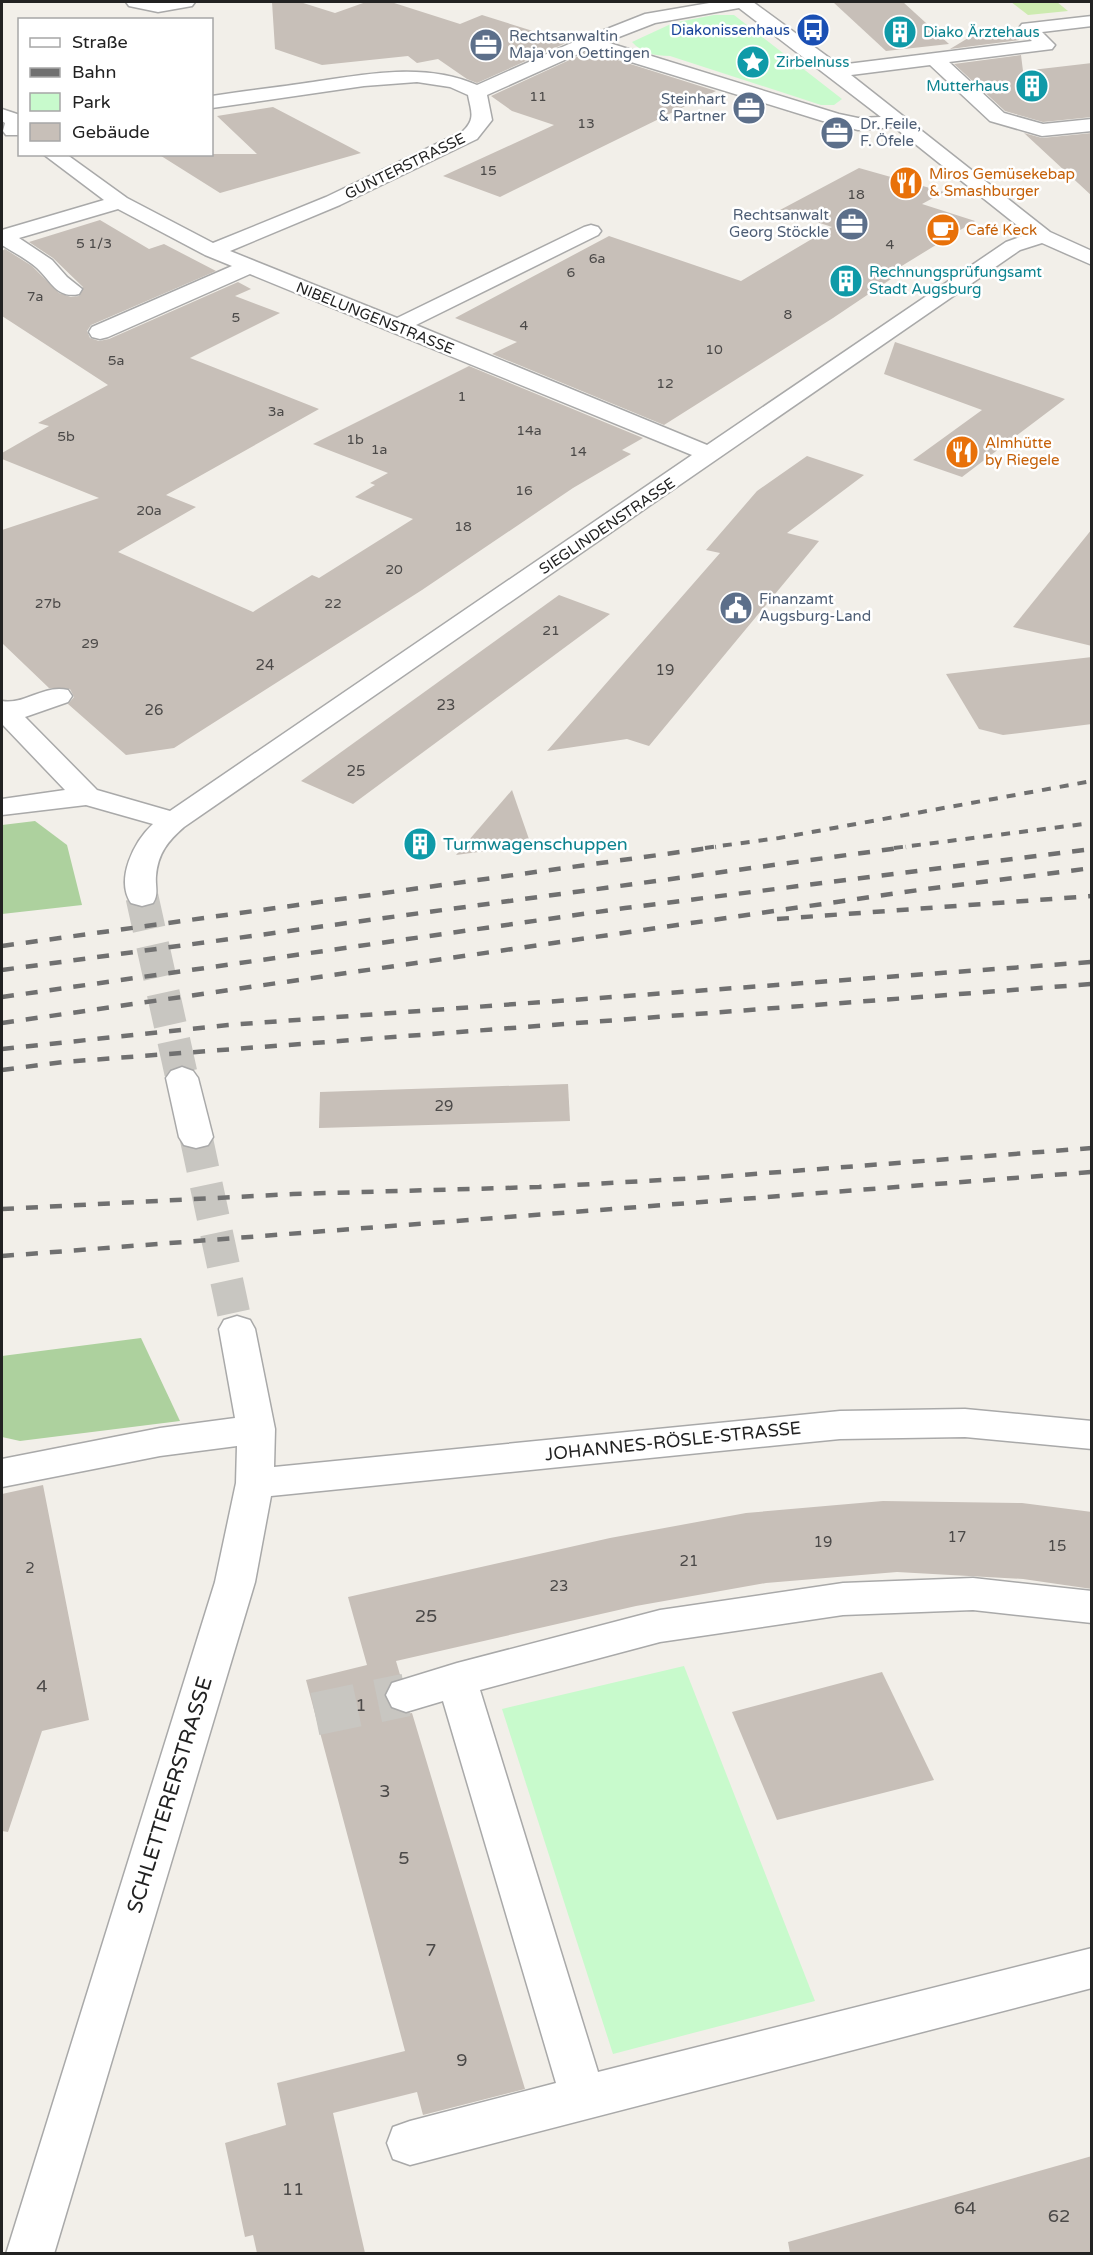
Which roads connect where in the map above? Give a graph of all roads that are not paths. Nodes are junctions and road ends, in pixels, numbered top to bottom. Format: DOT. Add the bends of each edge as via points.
graph roads {
  1 [pos="135,2"];
  2 [pos="186,2"];
  3 [pos="742,2"];
  4 [pos="1090,21"];
  5 [pos="590,43"];
  6 [pos="933,58"];
  7 [pos="835,72"];
  8 [pos="477,92"];
  9 [pos="213,102"];
  10 [pos="898,121"];
  11 [pos="1092,124"];
  12 [pos="1068,127"];
  13 [pos="1092,146"];
  14 [pos="55,156"];
  15 [pos="120,202"];
  16 [pos="591,231"];
  17 [pos="2,236"];
  18 [pos="1043,236"];
  19 [pos="212,251"];
  20 [pos="1092,259"];
  21 [pos="248,267"];
  22 [pos="71,289"];
  23 [pos="397,326"];
  24 [pos="99,332"];
  25 [pos="711,455"];
  26 [pos="58,696"];
  27 [pos="4,711"];
  28 [pos="87,796"];
  29 [pos="2,807"];
  30 [pos="174,821"];
  31 [pos="142,897"];
  32 [pos="182,1078"];
  33 [pos="196,1137"];
  34 [pos="237,1329"];
  35 [pos="256,1429"];
  36 [pos="1092,1435"];
  37 [pos="2,1473"];
  38 [pos="255,1483"];
  39 [pos="1092,1607"];
  40 [pos="457,1680"];
  41 [pos="406,1695"];
  42 [pos="1092,1968"];
  43 [pos="583,2098"];
  44 [pos="411,2143"];
  45 [pos="30,2253"];
  1 -- 2 [label="street" via="158,7"];
  3 -- 5 [label="street" via="651,18"];
  3 -- 7 [label="street"];
  4 -- 6 [label="street" via="1028,28 1046,45"];
  5 -- 8 [label="street"];
  5 -- 10 [label="street" via="833,118 858,124"];
  6 -- 7 [label="street"];
  6 -- 12 [label="street" via="997,117 1042,130"];
  7 -- 10 [label="street"];
  8 -- 9 [label="street" via="455,82 417,76"];
  8 -- 19 [label="street, GUNTERSTRASSE" via="483,117 470,135 333,201"];
  10 -- 18 [label="street"];
  11 -- 12 [label="street"];
  12 -- 13 [label="street"];
  14 -- 15 [label="street, NIBELUNGENSTRASSE"];
  15 -- 17 [label="street"];
  15 -- 19 [label="street, NIBELUNGENSTRASSE"];
  16 -- 23 [label="street"];
  17 -- 22 [label="street" via="45,264 59,282"];
  18 -- 20 [label="street"];
  18 -- 25 [label="street, SIEGLINDENSTRASSE" via="1013,246"];
  19 -- 21 [label="street, NIBELUNGENSTRASSE"];
  21 -- 23 [label="street, NIBELUNGENSTRASSE"];
  21 -- 24 [label="street"];
  23 -- 25 [label="street, NIBELUNGENSTRASSE"];
  25 -- 30 [label="street, SIEGLINDENSTRASSE"];
  26 -- 27 [label="street"];
  27 -- 28 [label="street"];
  28 -- 29 [label="street"];
  28 -- 30 [label="street"];
  30 -- 31 [label="street" via="148,848 141,875"];
  32 -- 33 [label="street"];
  34 -- 35 [label="street, SCHLETTERERSTRASSE"];
  35 -- 37 [label="street" via="160,1442"];
  35 -- 38 [label="street, SCHLETTERERSTRASSE"];
  36 -- 38 [label="street, JOHANNES-RÖSLE-STRASSE" via="965,1423 840,1425"];
  38 -- 45 [label="street, SCHLETTERERSTRASSE" via="235,1582"];
  39 -- 40 [label="street" via="973,1594 843,1599 660,1626"];
  40 -- 41 [label="street"];
  40 -- 43 [label="street"];
  42 -- 43 [label="street"];
  43 -- 44 [label="street"];
}
